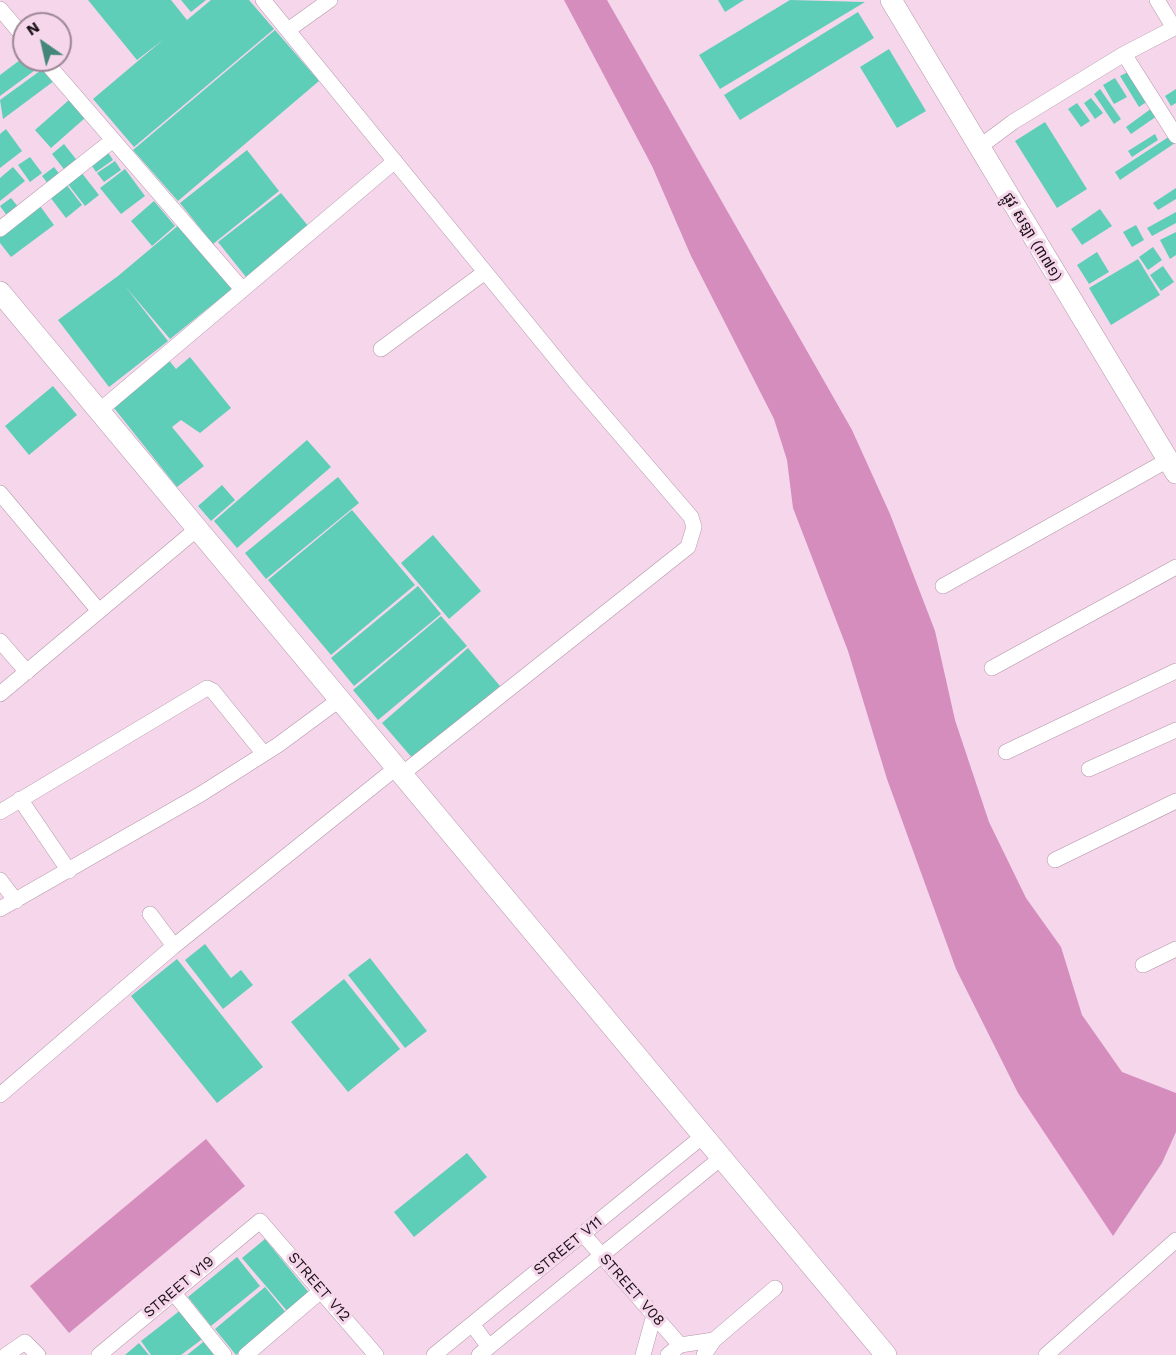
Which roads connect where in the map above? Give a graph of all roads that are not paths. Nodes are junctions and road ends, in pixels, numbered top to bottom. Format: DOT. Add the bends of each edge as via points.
graph roads {
  1 [pos="263,0"];
  2 [pos="330,0"];
  3 [pos="891,0"];
  4 [pos="1157,0"];
  5 [pos="0,9"];
  6 [pos="12,23"];
  7 [pos="1175,28"];
  8 [pos="288,30"];
  9 [pos="1124,54"];
  10 [pos="54,72"];
  11 [pos="1176,136"];
  12 [pos="113,140"];
  13 [pos="978,148"];
  14 [pos="395,161"];
  15 [pos="0,229"];
  16 [pos="484,273"];
  17 [pos="242,288"];
  18 [pos="0,292"];
  19 [pos="381,349"];
  20 [pos="99,411"];
  21 [pos="1172,467"];
  22 [pos="0,493"];
  23 [pos="198,529"];
  24 [pos="1176,567"];
  25 [pos="943,586"];
  26 [pos="99,611"];
  27 [pos="0,641"];
  28 [pos="992,668"];
  29 [pos="1176,671"];
  30 [pos="27,672"];
  31 [pos="0,694"];
  32 [pos="339,700"];
  33 [pos="1176,730"];
  34 [pos="1006,752"];
  35 [pos="264,754"];
  36 [pos="1089,769"];
  37 [pos="399,771"];
  38 [pos="20,800"];
  39 [pos="1176,801"];
  40 [pos="0,812"];
  41 [pos="1055,860"];
  42 [pos="69,871"];
  43 [pos="0,880"];
  44 [pos="16,901"];
  45 [pos="0,909"];
  46 [pos="150,914"];
  47 [pos="174,946"];
  48 [pos="1176,949"];
  49 [pos="1143,965"];
  50 [pos="0,1095"];
  51 [pos="703,1136"];
  52 [pos="721,1158"];
  53 [pos="260,1221"];
  54 [pos="583,1234"];
  55 [pos="1176,1240"];
  56 [pos="601,1256"];
  57 [pos="775,1288"];
  58 [pos="322,1290"];
  59 [pos="173,1292"];
  60 [pos="654,1315"];
  61 [pos="472,1324"];
  62 [pos="714,1340"];
  63 [pos="674,1350"];
  64 [pos="484,1351"];
  65 [pos="6,1355"];
  66 [pos="38,1355"];
  67 [pos="99,1355"];
  68 [pos="224,1355"];
  69 [pos="246,1355"];
  70 [pos="376,1355"];
  71 [pos="434,1355"];
  72 [pos="643,1355"];
  73 [pos="704,1355"];
  74 [pos="886,1355"];
  75 [pos="1046,1355"];
  1 -- 8 [label="street"];
  2 -- 8 [label="street"];
  3 -- 13 [label="street, ផ្លូវ សឡា (៣៧១)"];
  4 -- 7 [label="street"];
  5 -- 6 [label="street"];
  7 -- 9 [label="street"];
  8 -- 14 [label="street"];
  9 -- 11 [label="street"];
  9 -- 13 [label="street"];
  10 -- 12 [label="street"];
  12 -- 15 [label="street"];
  12 -- 17 [label="street"];
  13 -- 21 [label="street, ផ្លូវ សឡា (៣៧១)"];
  14 -- 16 [label="street"];
  14 -- 17 [label="street"];
  16 -- 19 [label="street"];
  16 -- 37 [label="street" via="691,517 693,538 688,547"];
  17 -- 20 [label="street"];
  18 -- 20 [label="street"];
  20 -- 23 [label="street"];
  21 -- 25 [label="street"];
  22 -- 26 [label="street"];
  23 -- 26 [label="street"];
  23 -- 32 [label="street"];
  24 -- 28 [label="street"];
  26 -- 30 [label="street"];
  27 -- 30 [label="street"];
  29 -- 34 [label="street"];
  30 -- 31 [label="street"];
  32 -- 35 [label="street"];
  32 -- 37 [label="street"];
  33 -- 36 [label="street"];
  35 -- 38 [label="street" via="207,688"];
  35 -- 42 [label="street"];
  37 -- 47 [label="street"];
  37 -- 51 [label="street"];
  38 -- 40 [label="street"];
  38 -- 42 [label="street"];
  39 -- 41 [label="street"];
  42 -- 44 [label="street"];
  43 -- 44 [label="street"];
  44 -- 45 [label="street"];
  46 -- 47 [label="street"];
  47 -- 50 [label="street"];
  48 -- 49 [label="street"];
  51 -- 52 [label="street"];
  51 -- 54 [label="street, STREET V11"];
  52 -- 56 [label="street, STREET V11"];
  52 -- 74 [label="street"];
  53 -- 58 [label="street, STREET V12"];
  53 -- 59 [label="street, STREET V19"];
  54 -- 56 [label="street, STREET V08"];
  54 -- 61 [label="street, STREET V11"];
  55 -- 75 [label="street"];
  56 -- 60 [label="street, STREET V08"];
  56 -- 64 [label="street, STREET V11"];
  57 -- 62 [label="street"];
  58 -- 69 [label="street"];
  58 -- 70 [label="street, STREET V12"];
  59 -- 67 [label="street, STREET V19"];
  59 -- 68 [label="street"];
  60 -- 63 [label="street, STREET V08"];
  60 -- 72 [label="street"];
  61 -- 64 [label="street"];
  61 -- 71 [label="street, STREET V11"];
  62 -- 63 [label="street"];
  62 -- 73 [label="street"];
  65 -- 66 [label="street" via="25,1342"];
}
